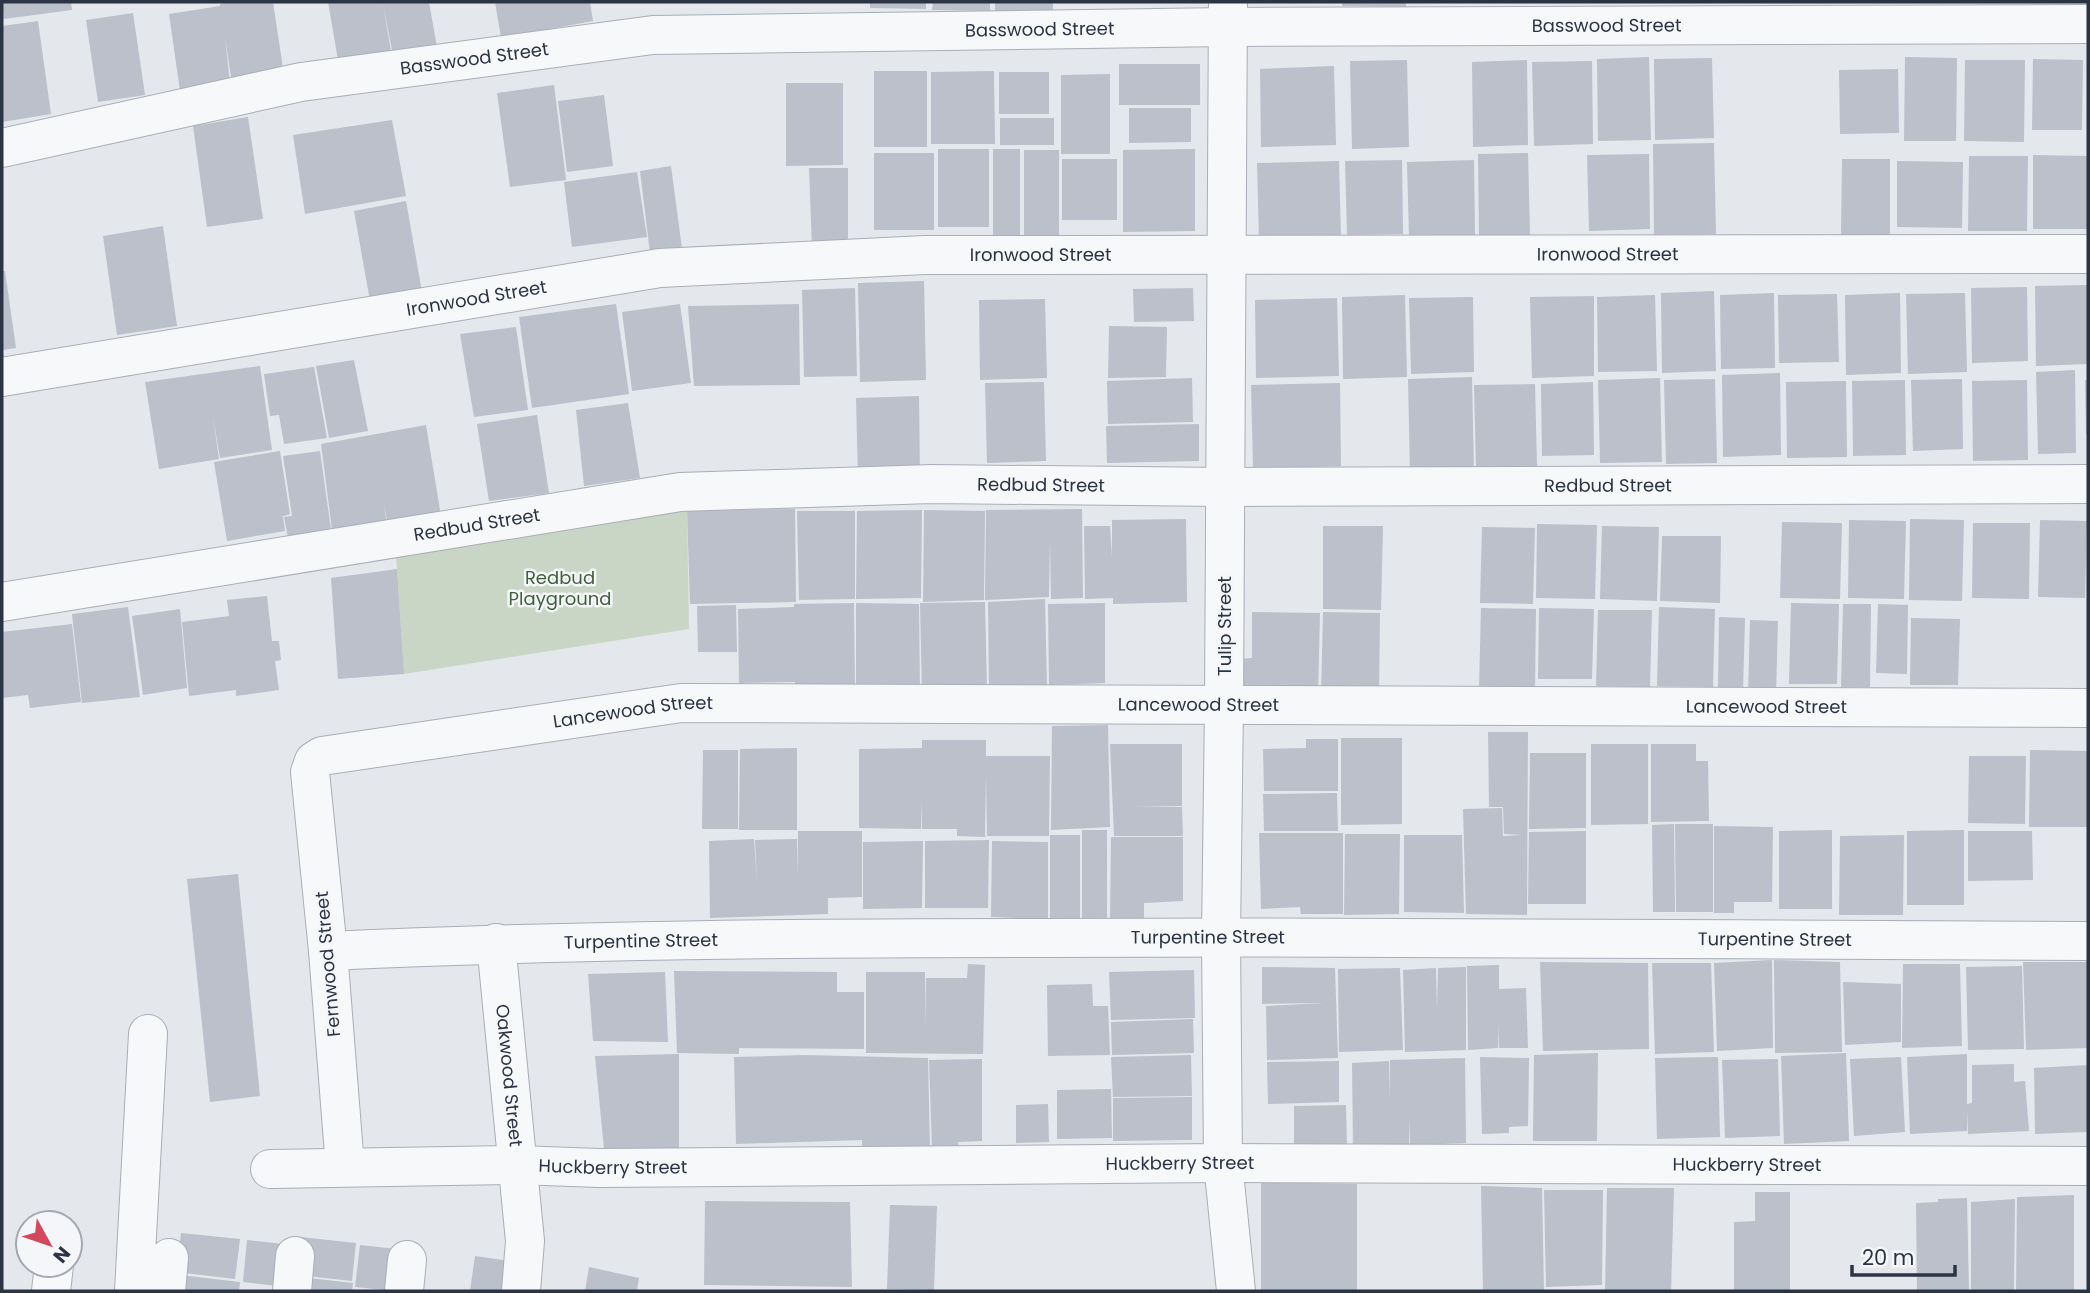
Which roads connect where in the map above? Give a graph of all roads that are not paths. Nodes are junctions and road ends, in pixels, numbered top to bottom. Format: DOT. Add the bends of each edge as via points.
graph roads {
  1 [pos="1228,14"];
  2 [pos="2088,24"];
  3 [pos="2,148"];
  4 [pos="1226,254"];
  5 [pos="2088,254"];
  6 [pos="2,377"];
  7 [pos="2088,484"];
  8 [pos="1225,487"];
  9 [pos="2,602"];
  10 [pos="1224,705"];
  11 [pos="2088,708"];
  12 [pos="314,761"];
  13 [pos="1221,937"];
  14 [pos="2088,941"];
  15 [pos="496,943"];
  16 [pos="328,951"];
  17 [pos="148,1034"];
  18 [pos="1223,1163"];
  19 [pos="517,1165"];
  20 [pos="2088,1166"];
  21 [pos="345,1167"];
  22 [pos="270,1169"];
  23 [pos="134,1291"];
  24 [pos="521,1291"];
  25 [pos="1236,1291"];
  1 -- 2 [label="street, Basswood Street"];
  1 -- 3 [label="street, Basswood Street" via="653,35 301,82"];
  1 -- 4 [label="street, Tulip Street"];
  4 -- 5 [label="street, Ironwood Street"];
  4 -- 6 [label="street, Ironwood Street" via="925,255 660,268"];
  4 -- 8 [label="street, Tulip Street"];
  7 -- 8 [label="street, Redbud Street"];
  8 -- 9 [label="street, Redbud Street" via="932,484 680,492"];
  8 -- 10 [label="street, Tulip Street"];
  10 -- 11 [label="street, Lancewood Street"];
  10 -- 12 [label="street, Lancewood Street" via="681,703 322,756"];
  10 -- 13 [label="street, Tulip Street"];
  12 -- 16 [label="street, Fernwood Street" via="310,772"];
  13 -- 14 [label="street, Turpentine Street"];
  13 -- 15 [label="street, Turpentine Street"];
  13 -- 18 [label="street, Tulip Street"];
  15 -- 16 [label="street, Turpentine Street"];
  15 -- 19 [label="street, Oakwood Street"];
  16 -- 21 [label="street, Fernwood Street"];
  17 -- 23 [label="street"];
  18 -- 19 [label="street, Huckberry Street"];
  18 -- 20 [label="street, Huckberry Street"];
  18 -- 25 [label="street, Tulip Street"];
  19 -- 21 [label="street, Huckberry Street"];
  19 -- 24 [label="street, Oakwood Street" via="525,1241"];
  21 -- 22 [label="street, Huckberry Street"];
}
